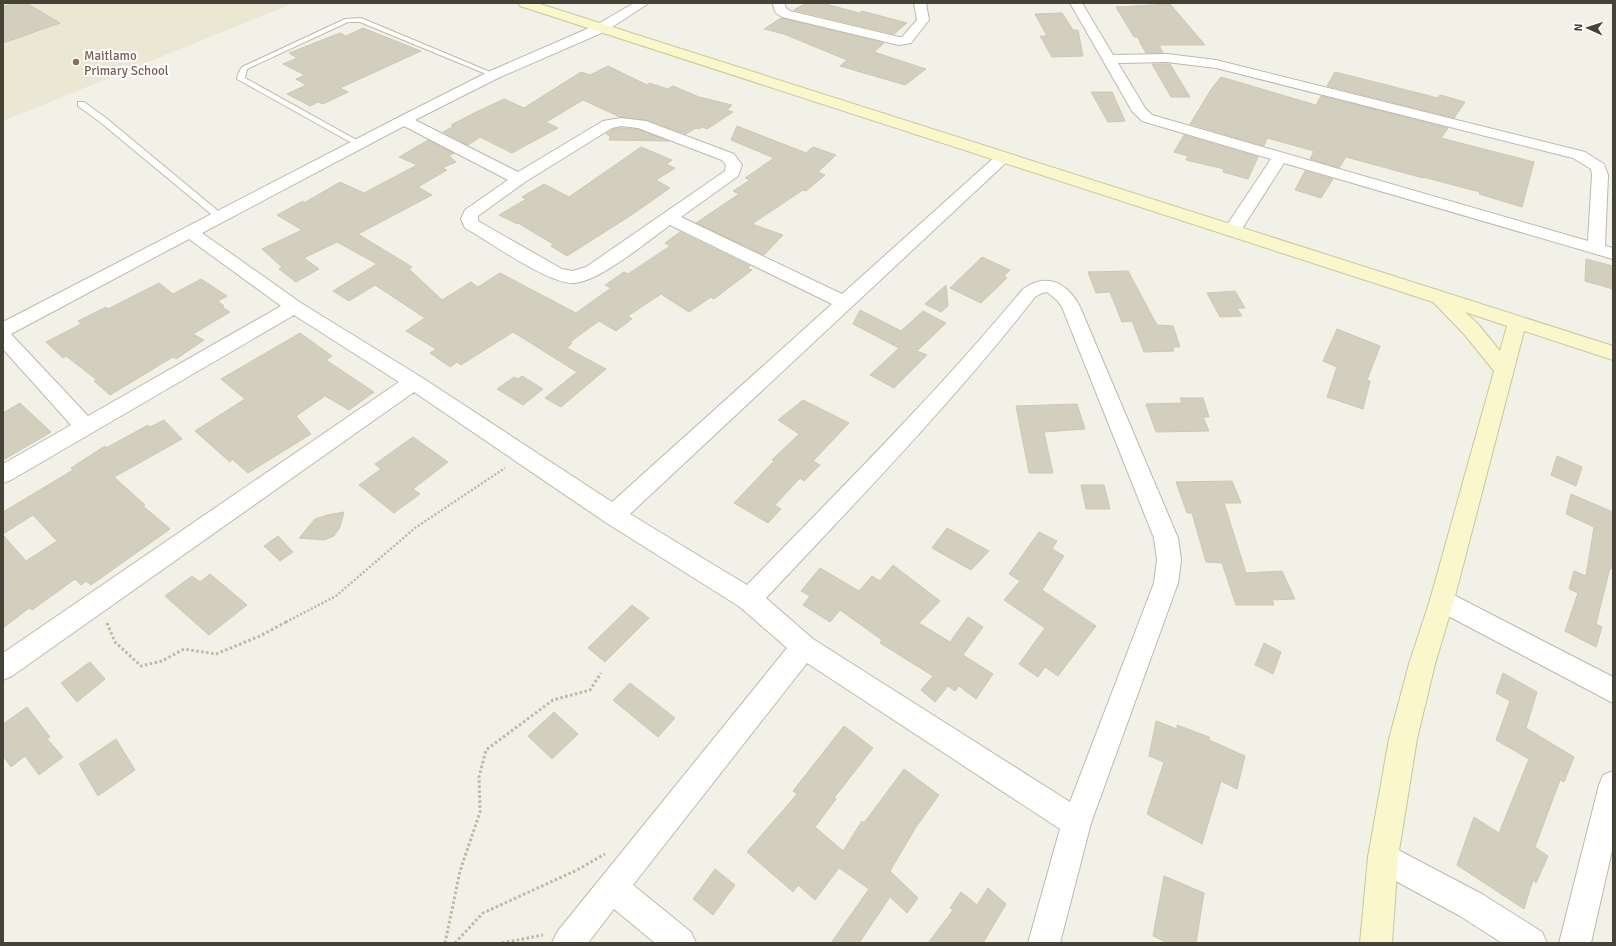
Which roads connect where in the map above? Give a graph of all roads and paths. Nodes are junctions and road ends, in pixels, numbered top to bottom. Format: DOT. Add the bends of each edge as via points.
graph roads {
  1 [pos="524,3"];
  2 [pos="643,3"];
  3 [pos="778,3"];
  4 [pos="920,3"];
  5 [pos="1076,3"];
  6 [pos="601,28"];
  7 [pos="1108,59"];
  8 [pos="493,76"];
  9 [pos="81,104"];
  10 [pos="404,120"];
  11 [pos="359,145"];
  12 [pos="1003,158"];
  13 [pos="1279,158"];
  14 [pos="519,179"];
  15 [pos="220,217"];
  16 [pos="669,218"];
  17 [pos="190,231"];
  18 [pos="1232,231"];
  19 [pos="1596,249"];
  20 [pos="1613,254"];
  21 [pos="1437,297"];
  22 [pos="845,303"];
  23 [pos="294,307"];
  24 [pos="1516,323"];
  25 [pos="3,330"];
  26 [pos="3,338"];
  27 [pos="1579,342"];
  28 [pos="1613,353"];
  29 [pos="1506,363"];
  30 [pos="414,382"];
  31 [pos="85,426"];
  32 [pos="523,456"];
  33 [pos="3,474"];
  34 [pos="613,515"];
  35 [pos="749,599"];
  36 [pos="1442,600"];
  37 [pos="97,602"];
  38 [pos="804,647"];
  39 [pos="3,668"];
  40 [pos="601,673"];
  41 [pos="1613,691"];
  42 [pos="1613,785"];
  43 [pos="1076,823"];
  44 [pos="611,851"];
  45 [pos="1383,857"];
  46 [pos="613,889"];
  47 [pos="557,939"];
  48 [pos="445,943"];
  49 [pos="455,943"];
  50 [pos="502,943"];
  51 [pos="680,943"];
  52 [pos="1044,943"];
  53 [pos="1376,943"];
  54 [pos="1531,943"];
  55 [pos="1576,943"];
  1 -- 6 [label="street"];
  2 -- 6 [label="street"];
  3 -- 4 [label="street" via="780,10 786,14 899,41 906,40 923,20"];
  5 -- 7 [label="street"];
  6 -- 8 [label="street"];
  6 -- 12 [label="street"];
  7 -- 13 [label="street" via="1139,112 1147,118"];
  7 -- 19 [label="street" via="1167,58 1216,64 1579,154 1598,167 1600,175"];
  8 -- 10 [label="street"];
  8 -- 11 [label="lane" via="355,19 347,20 244,68 241,79"];
  9 -- 15 [label="lane"];
  10 -- 11 [label="street"];
  10 -- 14 [label="street"];
  11 -- 15 [label="street"];
  12 -- 18 [label="street"];
  12 -- 22 [label="street"];
  13 -- 18 [label="street"];
  13 -- 19 [label="street"];
  14 -- 16 [label="street" via="471,214 471,224 557,274 574,277 592,271"];
  14 -- 16 [label="street" via="608,124 621,122 641,124 728,157 734,165 732,173"];
  15 -- 17 [label="street"];
  16 -- 22 [label="street"];
  17 -- 23 [label="street"];
  17 -- 25 [label="street"];
  18 -- 21 [label="street"];
  19 -- 20 [label="street"];
  21 -- 24 [label="street"];
  21 -- 29 [label="street"];
  22 -- 34 [label="street"];
  23 -- 30 [label="street"];
  23 -- 31 [label="street"];
  24 -- 27 [label="street"];
  24 -- 29 [label="street"];
  26 -- 31 [label="street"];
  27 -- 28 [label="street"];
  27 -- 29 [label="street" via="1529,343 1517,346"];
  29 -- 36 [label="street"];
  30 -- 32 [label="street"];
  30 -- 37 [label="street"];
  31 -- 33 [label="street"];
  32 -- 34 [label="street"];
  32 -- 37 [label="path" via="415,528 336,596 260,636 216,654 184,649 162,661 141,666 115,642"];
  34 -- 35 [label="street"];
  35 -- 38 [label="street"];
  35 -- 43 [label="street" via="918,422 1029,293 1040,287 1049,287 1063,293 1166,538 1169,560 1166,583"];
  36 -- 41 [label="street"];
  36 -- 45 [label="street" via="1403,739"];
  37 -- 39 [label="street"];
  38 -- 43 [label="street"];
  38 -- 46 [label="street"];
  40 -- 48 [label="path" via="590,690 553,700 486,750 479,777 480,812 460,871"];
  42 -- 55 [label="street"];
  43 -- 52 [label="street"];
  44 -- 49 [label="path" via="577,870 483,914"];
  45 -- 53 [label="street"];
  45 -- 54 [label="street" via="1471,905"];
  46 -- 47 [label="street"];
  46 -- 51 [label="street"];
  47 -- 50 [label="path"];
}
